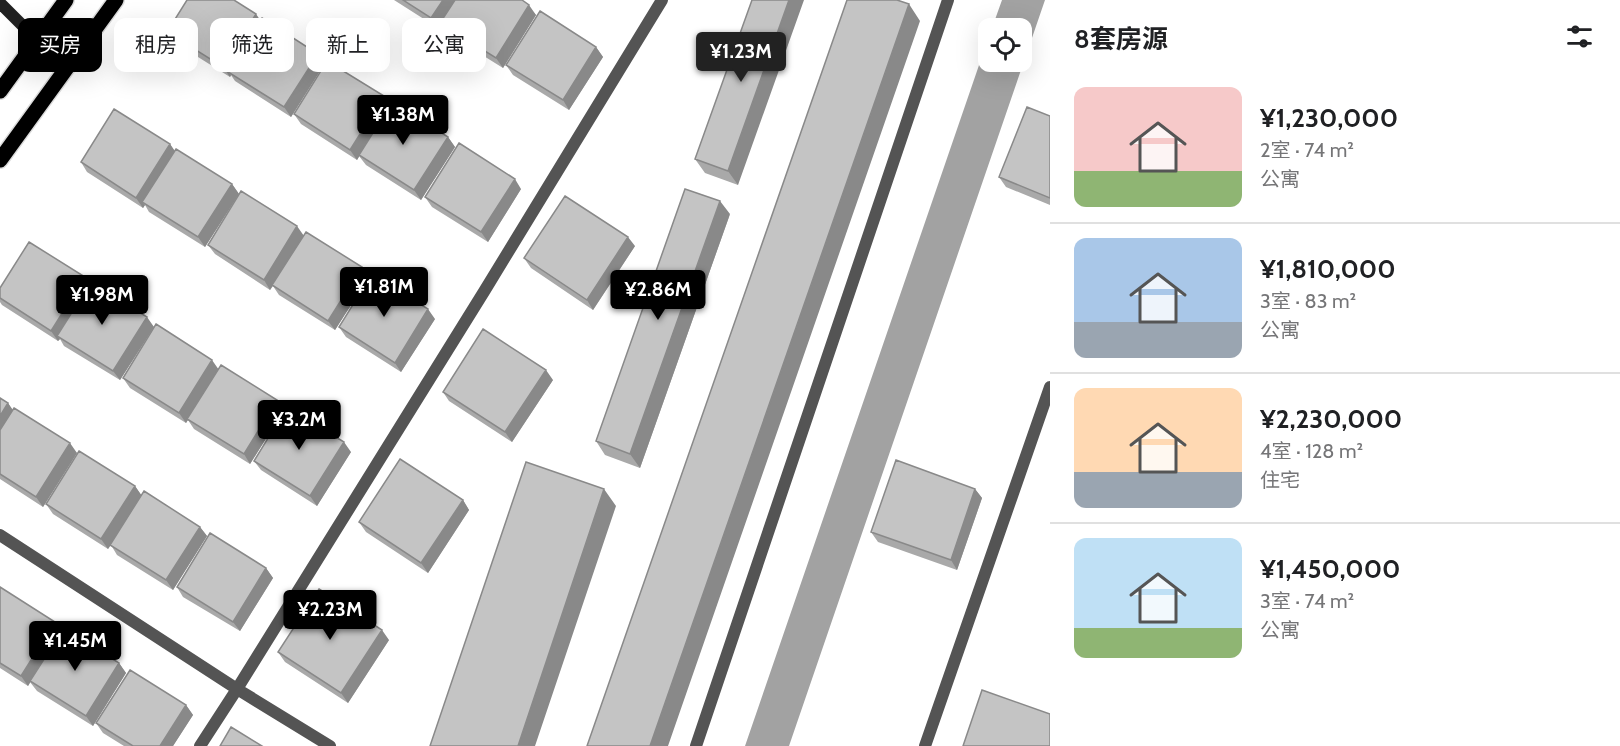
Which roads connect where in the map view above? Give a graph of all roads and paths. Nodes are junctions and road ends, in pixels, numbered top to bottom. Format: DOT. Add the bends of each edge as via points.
graph roads {
  1 [pos="66,0"];
  2 [pos="116,0"];
  3 [pos="662,0"];
  4 [pos="948,0"];
  5 [pos="0,3"];
  6 [pos="53,18"];
  7 [pos="102,19"];
  8 [pos="18,21"];
  9 [pos="18,66"];
  10 [pos="64,72"];
  11 [pos="0,91"];
  12 [pos="0,160"];
  13 [pos="1050,387"];
  14 [pos="0,535"];
  15 [pos="237,690"];
  16 [pos="200,746"];
  17 [pos="330,746"];
  18 [pos="696,746"];
  19 [pos="925,746"];
  1 -- 6 [label="main road"];
  2 -- 7 [label="main road"];
  3 -- 15 [label="street"];
  4 -- 18 [label="street"];
  5 -- 8 [label="street"];
  9 -- 11 [label="main road"];
  10 -- 12 [label="main road"];
  13 -- 19 [label="street"];
  14 -- 15 [label="street"];
  15 -- 16 [label="street"];
  15 -- 17 [label="street"];
}
